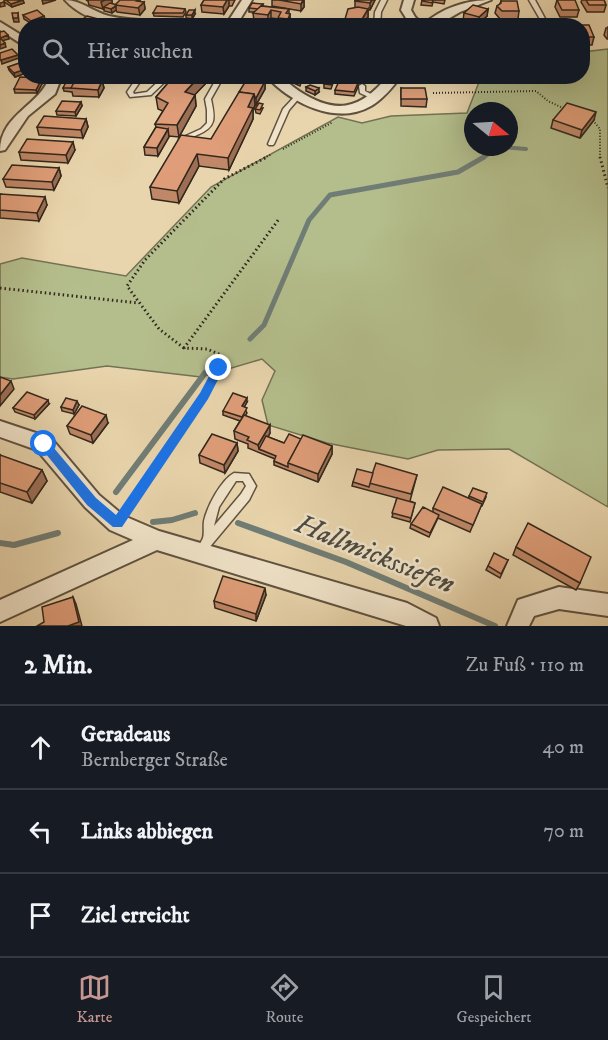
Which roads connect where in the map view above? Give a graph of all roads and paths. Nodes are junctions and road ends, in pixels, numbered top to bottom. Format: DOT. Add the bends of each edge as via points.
graph roads {
  1 [pos="70,0"];
  2 [pos="247,0"];
  3 [pos="384,0"];
  4 [pos="409,0"];
  5 [pos="486,0"];
  6 [pos="532,0"];
  7 [pos="108,18"];
  8 [pos="235,18"];
  9 [pos="378,18"];
  10 [pos="410,18"];
  11 [pos="438,18"];
  12 [pos="542,18"];
  13 [pos="0,24"];
  14 [pos="18,38"];
  15 [pos="53,84"];
  16 [pos="134,84"];
  17 [pos="160,84"];
  18 [pos="216,84"];
  19 [pos="282,84"];
  20 [pos="389,84"];
  21 [pos="362,86"];
  22 [pos="433,93"];
  23 [pos="298,96"];
  24 [pos="377,99"];
  25 [pos="565,110"];
  26 [pos="585,116"];
  27 [pos="335,121"];
  28 [pos="271,144"];
  29 [pos="176,146"];
  30 [pos="0,147"];
  31 [pos="608,188"];
  32 [pos="279,219"];
  33 [pos="0,288"];
  34 [pos="138,303"];
  35 [pos="184,348"];
  36 [pos="0,429"];
  37 [pos="117,523"];
  38 [pos="156,540"];
  39 [pos="204,546"];
  40 [pos="608,605"];
  41 [pos="0,611"];
  42 [pos="428,626"];
  43 [pos="518,626"];
  1 -- 7 [label="street" via="78,8"];
  2 -- 8 [label="street"];
  3 -- 9 [label="lane"];
  4 -- 10 [label="street" via="406,10"];
  5 -- 11 [label="street"];
  6 -- 12 [label="lane"];
  13 -- 14 [label="street"];
  15 -- 30 [label="street" via="51,91 24,113"];
  16 -- 17 [label="lane" via="129,92 132,96 149,94"];
  18 -- 29 [label="lane" via="208,99 212,122 202,133"];
  19 -- 23 [label="street"];
  20 -- 24 [label="street"];
  21 -- 24 [label="lane" via="362,92"];
  22 -- 25 [label="path" via="536,91"];
  23 -- 24 [label="street" via="321,108 342,110 359,108"];
  23 -- 28 [label="lane" via="286,109"];
  26 -- 31 [label="path" via="594,119 602,131 600,154"];
  27 -- 34 [label="path" via="224,180 146,260 127,286"];
  32 -- 35 [label="path"];
  33 -- 34 [label="path"];
  34 -- 35 [label="path" via="151,324"];
  35 -- 37 [label="path" via="220,355 219,368"];
  36 -- 37 [label="street" via="44,444 92,501"];
  37 -- 38 [label="street"];
  38 -- 39 [label="street"];
  38 -- 41 [label="street"];
  39 -- 39 [label="lane" via="245,496 251,486 246,477 234,477 225,487 207,528"];
  39 -- 42 [label="street" via="407,614"];
  40 -- 43 [label="street" via="559,598 526,608"];
}
